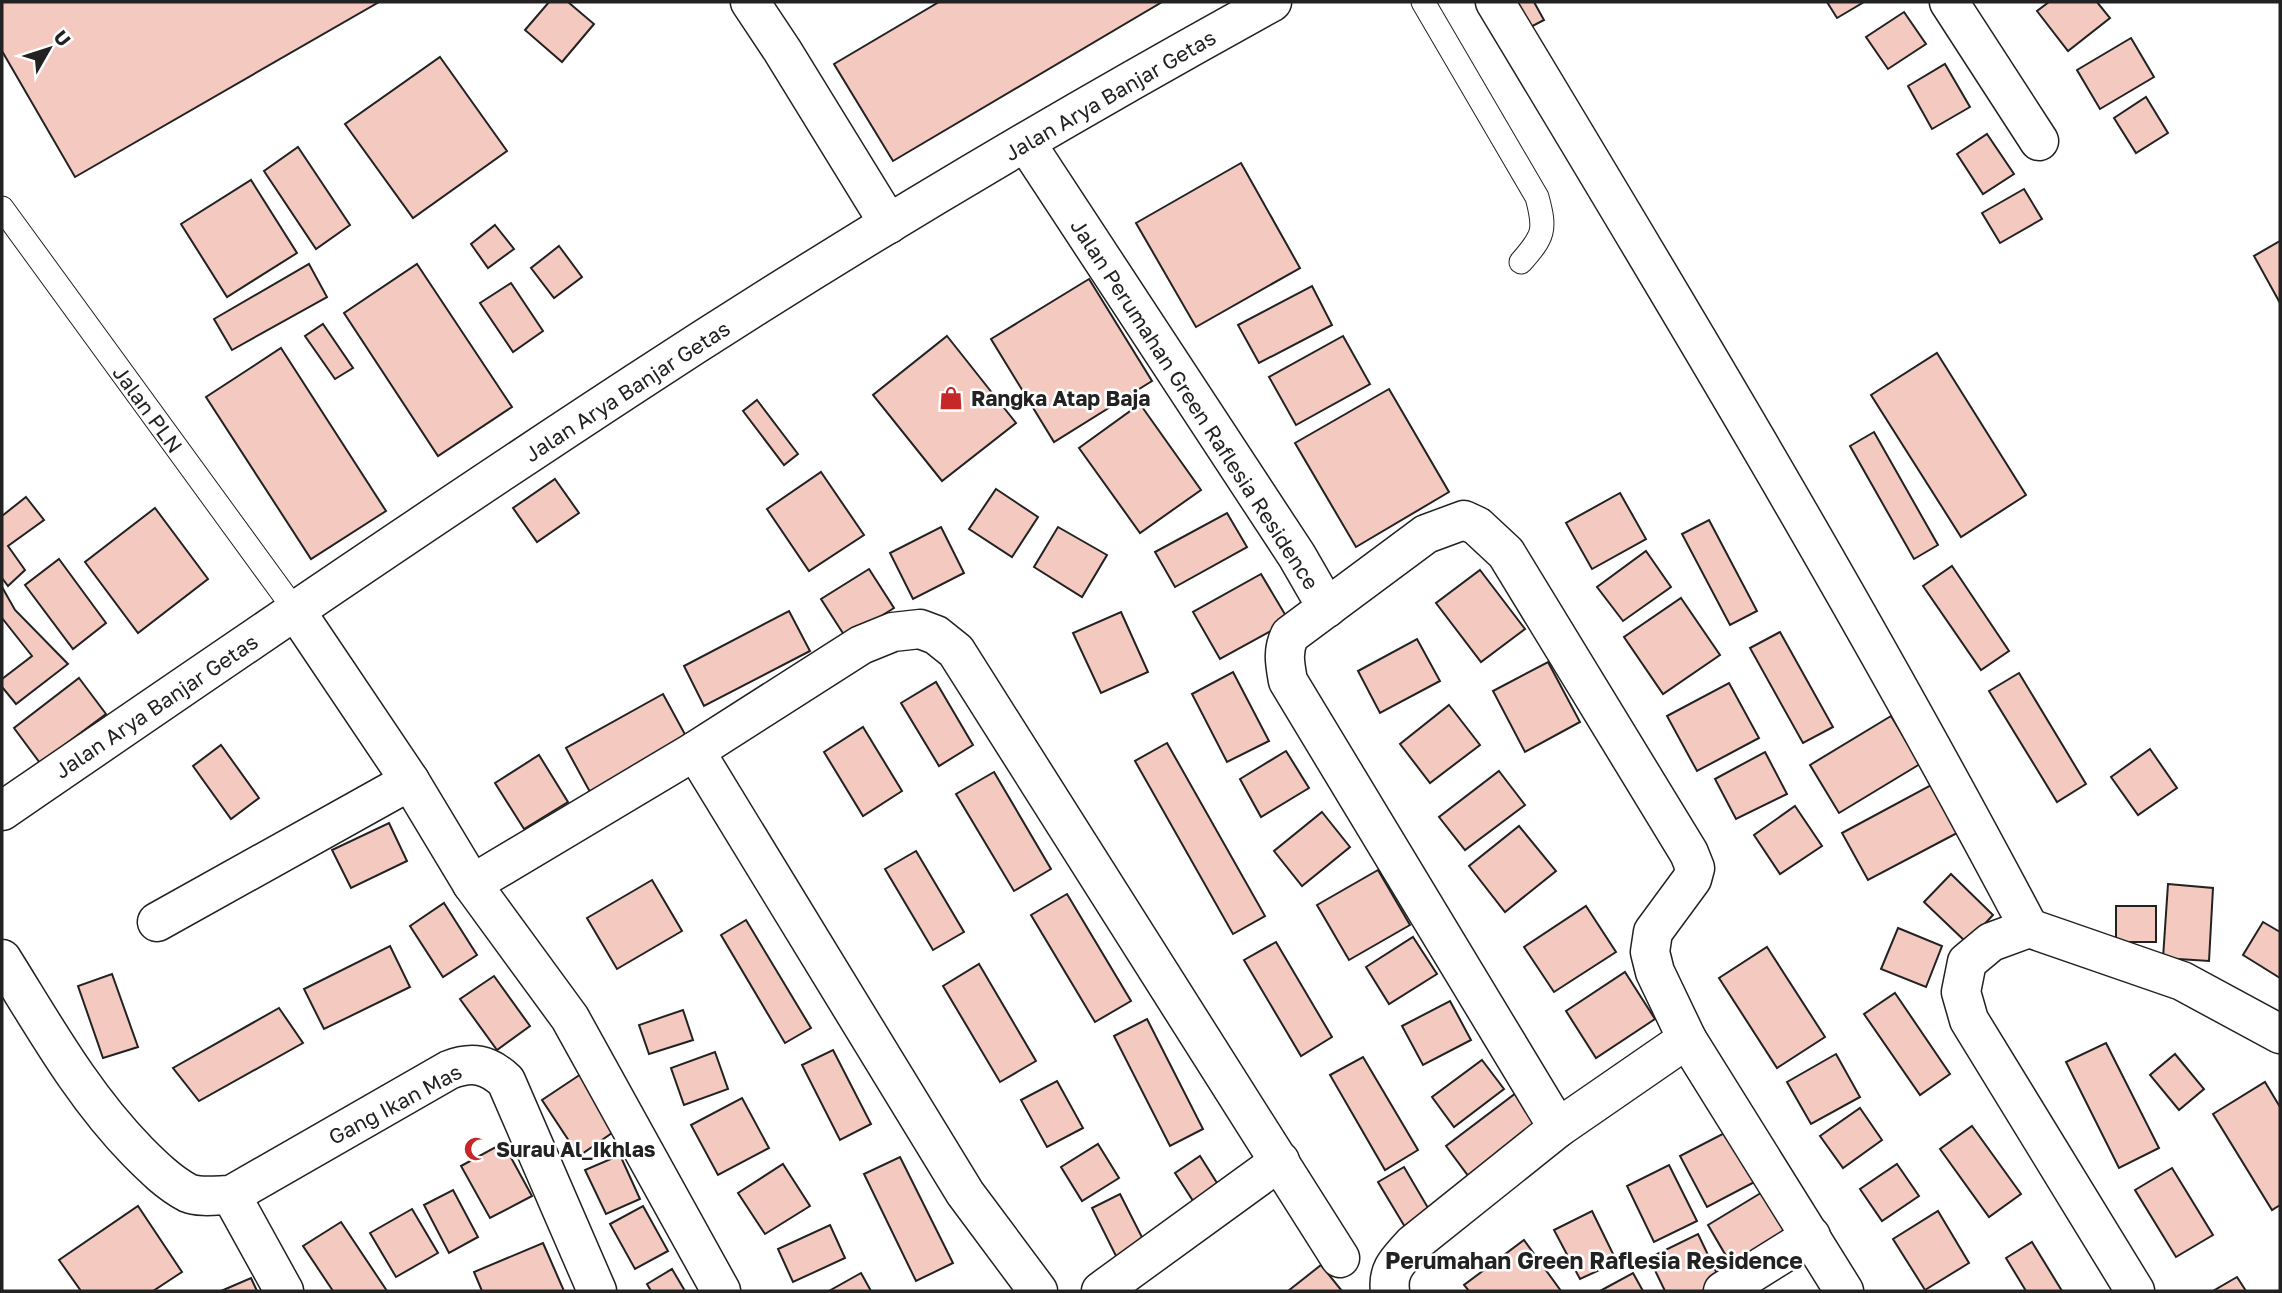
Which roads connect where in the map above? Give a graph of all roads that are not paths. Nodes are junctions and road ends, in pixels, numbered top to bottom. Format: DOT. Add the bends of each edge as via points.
graph roads {
  1 [pos="750,2"];
  2 [pos="1272,2"];
  3 [pos="1423,2"];
  4 [pos="1495,2"];
  5 [pos="1949,2"];
  6 [pos="2039,141"];
  7 [pos="1026,143"];
  8 [pos="2,208"];
  9 [pos="889,224"];
  10 [pos="1521,262"];
  11 [pos="1327,608"];
  12 [pos="295,610"];
  13 [pos="695,751"];
  14 [pos="410,781"];
  15 [pos="2,811"];
  16 [pos="472,884"];
  17 [pos="157,922"];
  18 [pos="2029,928"];
  19 [pos="2,959"];
  20 [pos="2280,1034"];
  21 [pos="1687,1039"];
  22 [pos="1558,1128"];
  23 [pos="1280,1161"];
  24 [pos="231,1195"];
  25 [pos="1811,1236"];
  26 [pos="1340,1258"];
  27 [pos="284,1291"];
  28 [pos="597,1291"];
  29 [pos="721,1291"];
  30 [pos="1038,1291"];
  31 [pos="1101,1291"];
  32 [pos="1390,1291"];
  33 [pos="1723,1291"];
  34 [pos="1844,1291"];
  35 [pos="2135,1291"];
  1 -- 9 [label="main road"];
  2 -- 7 [label="main road, Jalan Arya Banjar Getas"];
  3 -- 10 [label="lane" via="1536,197 1544,223 1539,242"];
  4 -- 18 [label="main road" via="1726,385 1949,775"];
  5 -- 6 [label="main road"];
  7 -- 9 [label="main road, Jalan Arya Banjar Getas"];
  7 -- 11 [label="main road, Jalan Perumahan Green Raflesia Residence"];
  8 -- 12 [label="lane, Jalan PLN"];
  9 -- 12 [label="main road, Jalan Arya Banjar Getas" via="638,382"];
  11 -- 21 [label="main road, Jalan Perumahan Green Raflesia Residence" via="1426,534 1447,524 1464,520 1477,526 1506,553 1695,868 1692,879 1653,932 1650,951 1655,972"];
  11 -- 22 [label="main road" via="1290,635 1284,648 1287,681"];
  12 -- 14 [label="main road"];
  12 -- 15 [label="main road, Jalan Arya Banjar Getas"];
  13 -- 16 [label="main road"];
  13 -- 23 [label="main road" via="861,645 893,632 920,629 936,635 956,651"];
  13 -- 30 [label="main road" via="965,1193"];
  14 -- 16 [label="main road"];
  14 -- 17 [label="main road"];
  16 -- 29 [label="main road" via="570,1018"];
  18 -- 20 [label="main road" via="2182,981"];
  18 -- 35 [label="main road" via="1991,942 1967,962 1961,992 1969,1020"];
  19 -- 24 [label="main road, Gang Ikan Mas" via="83,1089 120,1133 159,1172 188,1192"];
  21 -- 22 [label="main road"];
  21 -- 25 [label="main road, Jalan Perumahan Green Raflesia Residence"];
  22 -- 32 [label="main road" via="1413,1244 1395,1264 1388,1279"];
  23 -- 26 [label="main road"];
  23 -- 31 [label="main road"];
  24 -- 27 [label="main road"];
  24 -- 28 [label="main road, Gang Ikan Mas" via="449,1070 484,1065 506,1081"];
  25 -- 33 [label="main road"];
  25 -- 34 [label="main road, Jalan Perumahan Green Raflesia Residence"];
}
